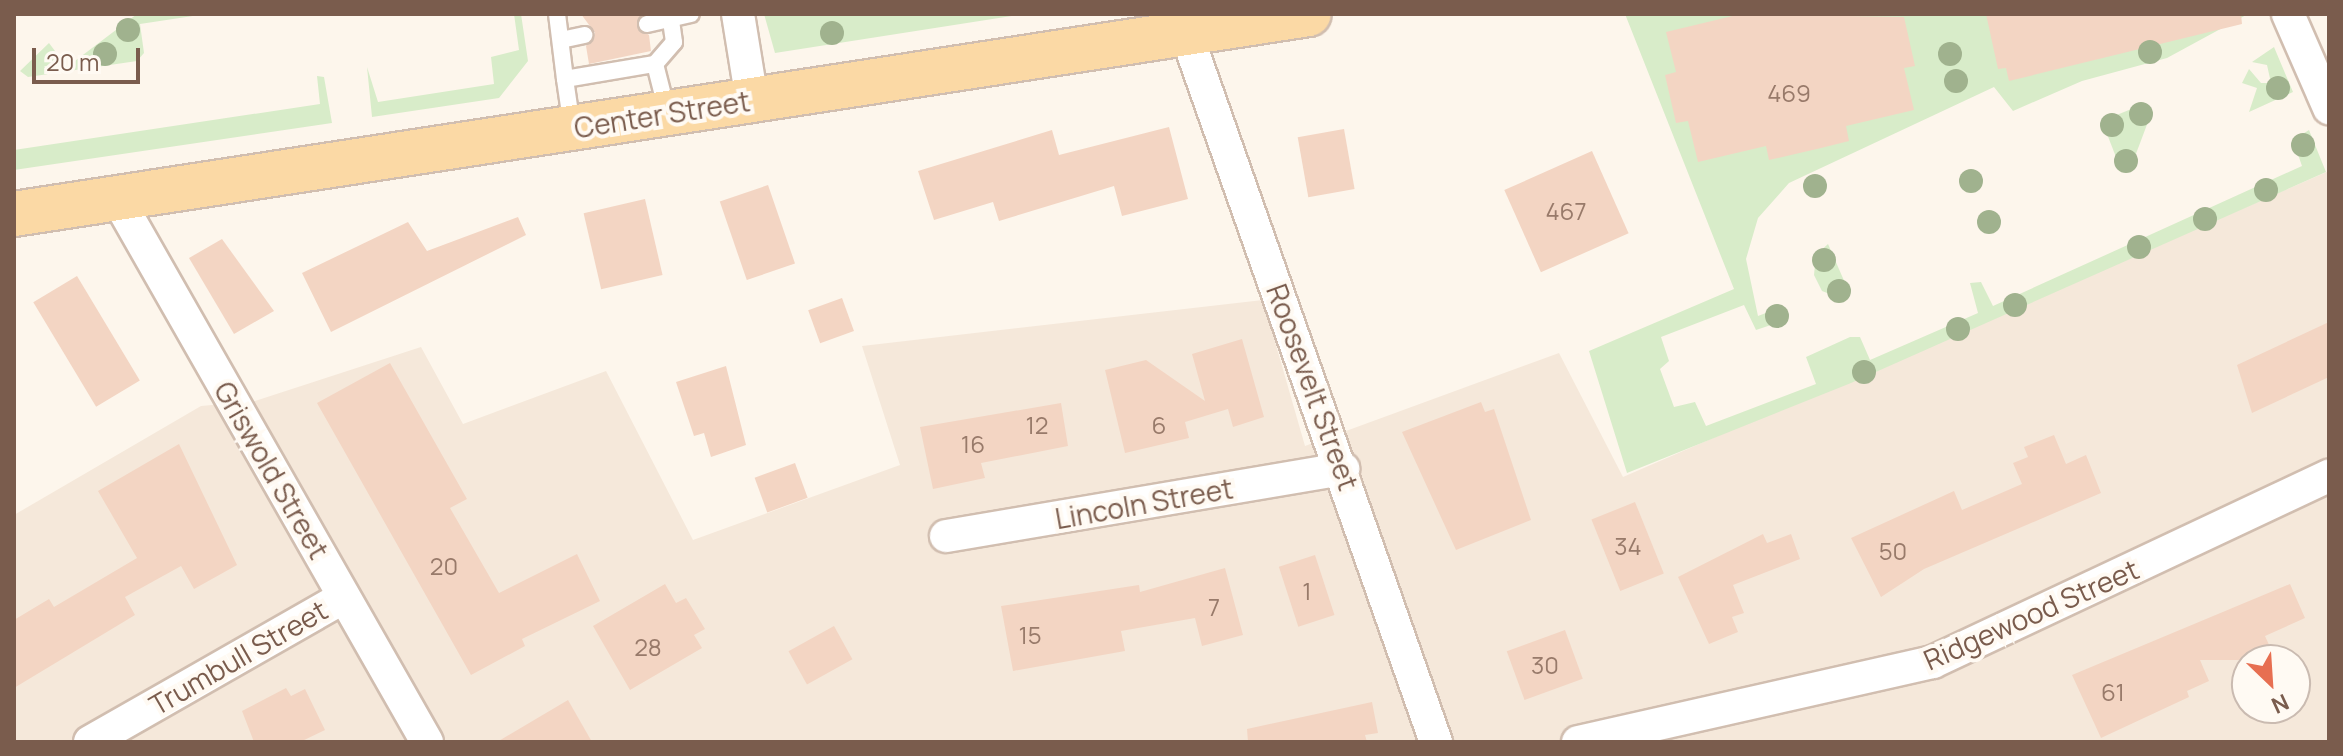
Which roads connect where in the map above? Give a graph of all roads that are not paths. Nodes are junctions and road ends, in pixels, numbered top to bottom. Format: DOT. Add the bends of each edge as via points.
graph roads {
  1 [pos="557,14"];
  2 [pos="691,14"];
  3 [pos="738,14"];
  4 [pos="1309,14"];
  5 [pos="2288,14"];
  6 [pos="670,16"];
  7 [pos="647,24"];
  8 [pos="1186,33"];
  9 [pos="584,35"];
  10 [pos="561,40"];
  11 [pos="655,64"];
  12 [pos="565,79"];
  13 [pos="752,100"];
  14 [pos="2329,108"];
  15 [pos="667,113"];
  16 [pos="572,128"];
  17 [pos="117,198"];
  18 [pos="14,214"];
  19 [pos="1343,469"];
  20 [pos="2329,476"];
  21 [pos="946,536"];
  22 [pos="344,597"];
  23 [pos="90,742"];
  24 [pos="427,742"];
  25 [pos="1436,742"];
  26 [pos="1578,742"];
  1 -- 10 [label="lane"];
  2 -- 6 [label="lane"];
  3 -- 13 [label="street"];
  4 -- 8 [label="main road, Center Street"];
  5 -- 14 [label="street"];
  6 -- 7 [label="lane"];
  6 -- 11 [label="lane" via="674,42"];
  8 -- 13 [label="main road, Center Street"];
  8 -- 19 [label="street, Roosevelt Street"];
  9 -- 10 [label="lane"];
  10 -- 12 [label="lane"];
  11 -- 12 [label="lane"];
  11 -- 15 [label="lane"];
  12 -- 16 [label="lane"];
  13 -- 15 [label="main road, Center Street"];
  15 -- 16 [label="main road, Center Street"];
  16 -- 17 [label="main road, Center Street"];
  17 -- 18 [label="main road, Center Street"];
  17 -- 22 [label="street, Griswold Street"];
  19 -- 21 [label="street, Lincoln Street"];
  19 -- 25 [label="street, Roosevelt Street"];
  20 -- 26 [label="street, Ridgewood Street" via="1933,662"];
  22 -- 23 [label="street, Trumbull Street"];
  22 -- 24 [label="street, Griswold Street"];
}
